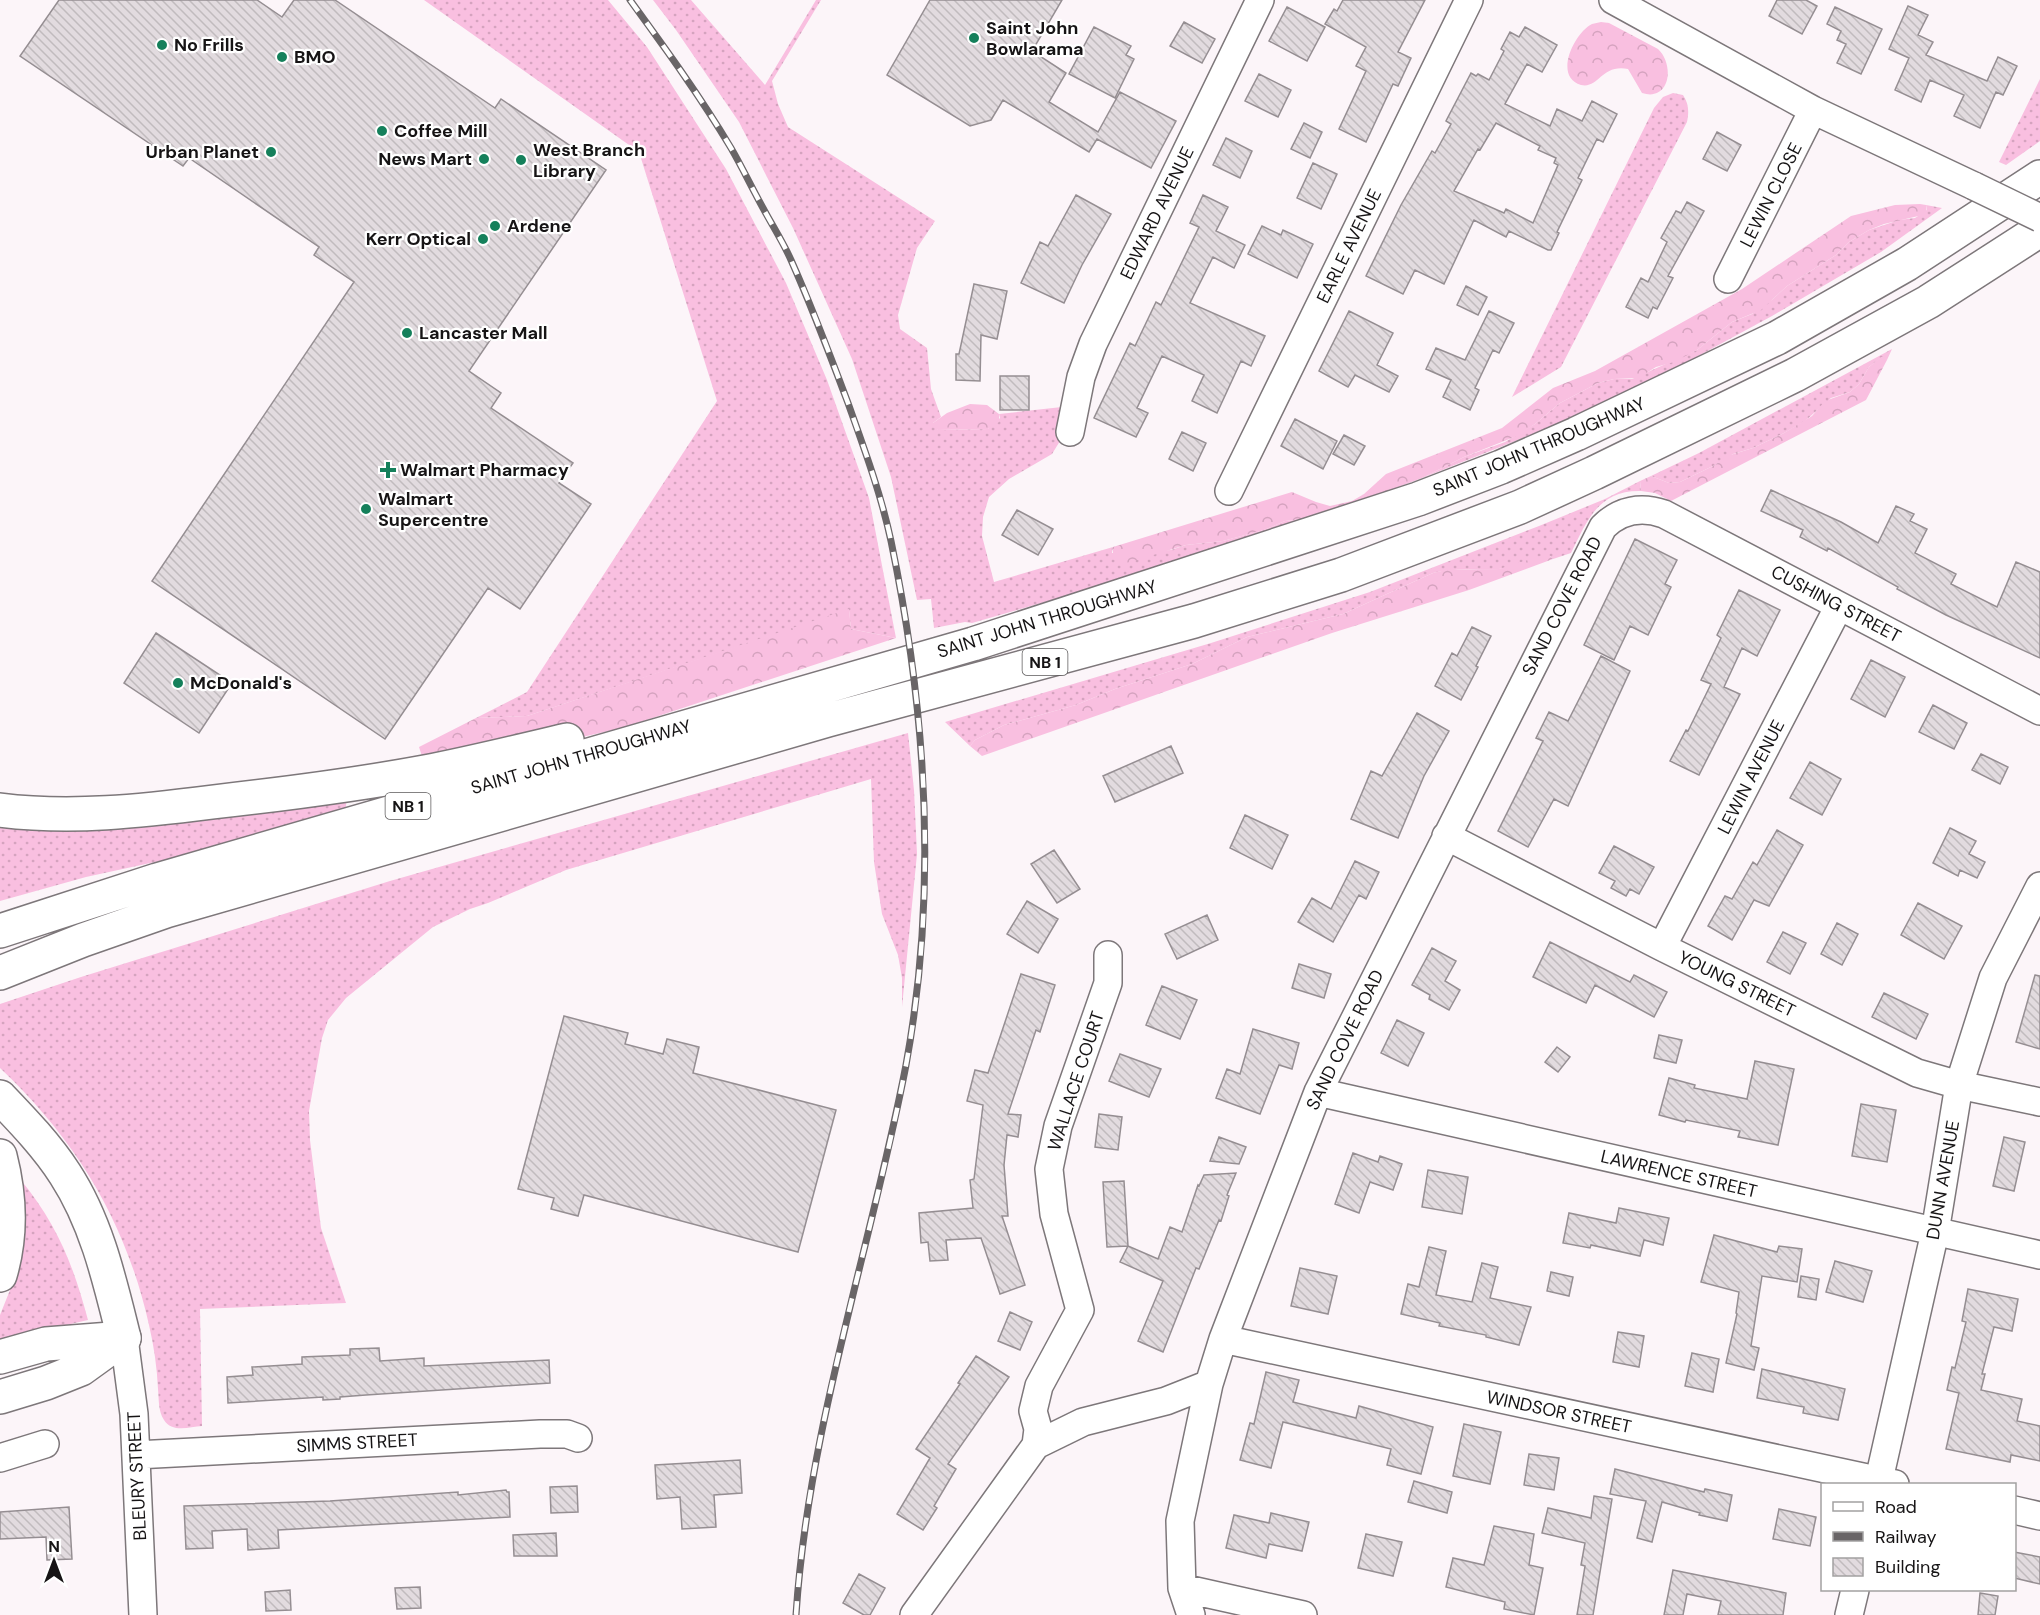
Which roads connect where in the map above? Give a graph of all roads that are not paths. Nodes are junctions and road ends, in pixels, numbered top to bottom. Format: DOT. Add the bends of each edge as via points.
graph roads {
  1 [pos="1260,0"];
  2 [pos="1469,0"];
  3 [pos="1613,0"];
  4 [pos="1813,110"];
  5 [pos="2040,177"];
  6 [pos="2040,218"];
  7 [pos="2040,230"];
  8 [pos="1728,279"];
  9 [pos="1070,432"];
  10 [pos="1229,491"];
  11 [pos="1629,511"];
  12 [pos="1839,606"];
  13 [pos="818,687"];
  14 [pos="2040,711"];
  15 [pos="0,810"];
  16 [pos="1446,836"];
  17 [pos="2040,886"];
  18 [pos="0,931"];
  19 [pos="1662,947"];
  20 [pos="1108,955"];
  21 [pos="8,971"];
  22 [pos="1959,1085"];
  23 [pos="1318,1092"];
  24 [pos="0,1097"];
  25 [pos="2040,1102"];
  26 [pos="0,1156"];
  27 [pos="1935,1232"];
  28 [pos="2040,1255"];
  29 [pos="0,1275"];
  30 [pos="124,1338"];
  31 [pos="1223,1339"];
  32 [pos="0,1357"];
  33 [pos="1209,1384"];
  34 [pos="0,1397"];
  35 [pos="578,1438"];
  36 [pos="45,1444"];
  37 [pos="1036,1445"];
  38 [pos="136,1455"];
  39 [pos="0,1458"];
  40 [pos="1884,1483"];
  41 [pos="2016,1510"];
  42 [pos="2040,1516"];
  43 [pos="1182,1588"];
  44 [pos="1855,1591"];
  45 [pos="144,1615"];
  46 [pos="914,1615"];
  47 [pos="1191,1615"];
  48 [pos="1303,1615"];
  49 [pos="1849,1615"];
  1 -- 9 [label="street, EDWARD AVENUE" via="1093,344"];
  2 -- 10 [label="street, EARLE AVENUE"];
  3 -- 4 [label="street"];
  4 -- 6 [label="street, bridge"];
  4 -- 8 [label="street, LEWIN CLOSE"];
  5 -- 13 [label="main road, SAINT JOHN THROUGHWAY / NB 1" via="1907,264 1777,338 1501,467 1185,576 973,644"];
  7 -- 21 [label="main road, SAINT JOHN THROUGHWAY / NB 1" via="1928,303 1795,375 1520,507 1341,575 1194,621 828,720 166,911"];
  11 -- 12 [label="street, CUSHING STREET" via="1664,514"];
  11 -- 16 [label="street, SAND COVE ROAD" via="1610,520 1597,536"];
  12 -- 14 [label="street, CUSHING STREET"];
  12 -- 19 [label="street, LEWIN AVENUE"];
  13 -- 15 [label="main road" via="427,772 320,790 74,815"];
  13 -- 18 [label="main road, SAINT JOHN THROUGHWAY / NB 1" via="169,876"];
  16 -- 19 [label="street, YOUNG STREET"];
  16 -- 23 [label="street, SAND COVE ROAD"];
  17 -- 22 [label="street, DUNN AVENUE" via="1993,978"];
  19 -- 22 [label="street, YOUNG STREET" via="1917,1072"];
  20 -- 37 [label="street, WALLACE COURT" via="1108,983 1058,1126 1049,1169 1054,1214 1080,1310 1040,1386 1033,1411 1038,1429"];
  22 -- 25 [label="street, YOUNG STREET"];
  22 -- 27 [label="street, DUNN AVENUE"];
  23 -- 27 [label="street, LAWRENCE STREET"];
  23 -- 31 [label="street, SAND COVE ROAD"];
  24 -- 30 [label="main road" via="33,1131 81,1203 109,1277"];
  26 -- 29 [label="main road" via="9,1211 8,1242"];
  27 -- 28 [label="street, LAWRENCE STREET"];
  27 -- 40 [label="street, DUNN AVENUE"];
  30 -- 32 [label="main road" via="46,1344"];
  30 -- 34 [label="main road" via="81,1369"];
  30 -- 38 [label="street, BLEURY STREET"];
  31 -- 33 [label="street, SAND COVE ROAD"];
  31 -- 40 [label="street, WINDSOR STREET"];
  33 -- 37 [label="street" via="1166,1401 1083,1422"];
  33 -- 43 [label="street, SAND COVE ROAD" via="1180,1521"];
  35 -- 38 [label="street, SIMMS STREET" via="540,1434"];
  36 -- 39 [label="street"];
  37 -- 46 [label="street"];
  38 -- 45 [label="street, BLEURY STREET"];
  41 -- 42 [label="street"];
  43 -- 47 [label="street, SAND COVE ROAD"];
  43 -- 48 [label="street"];
  44 -- 49 [label="street"];
}
